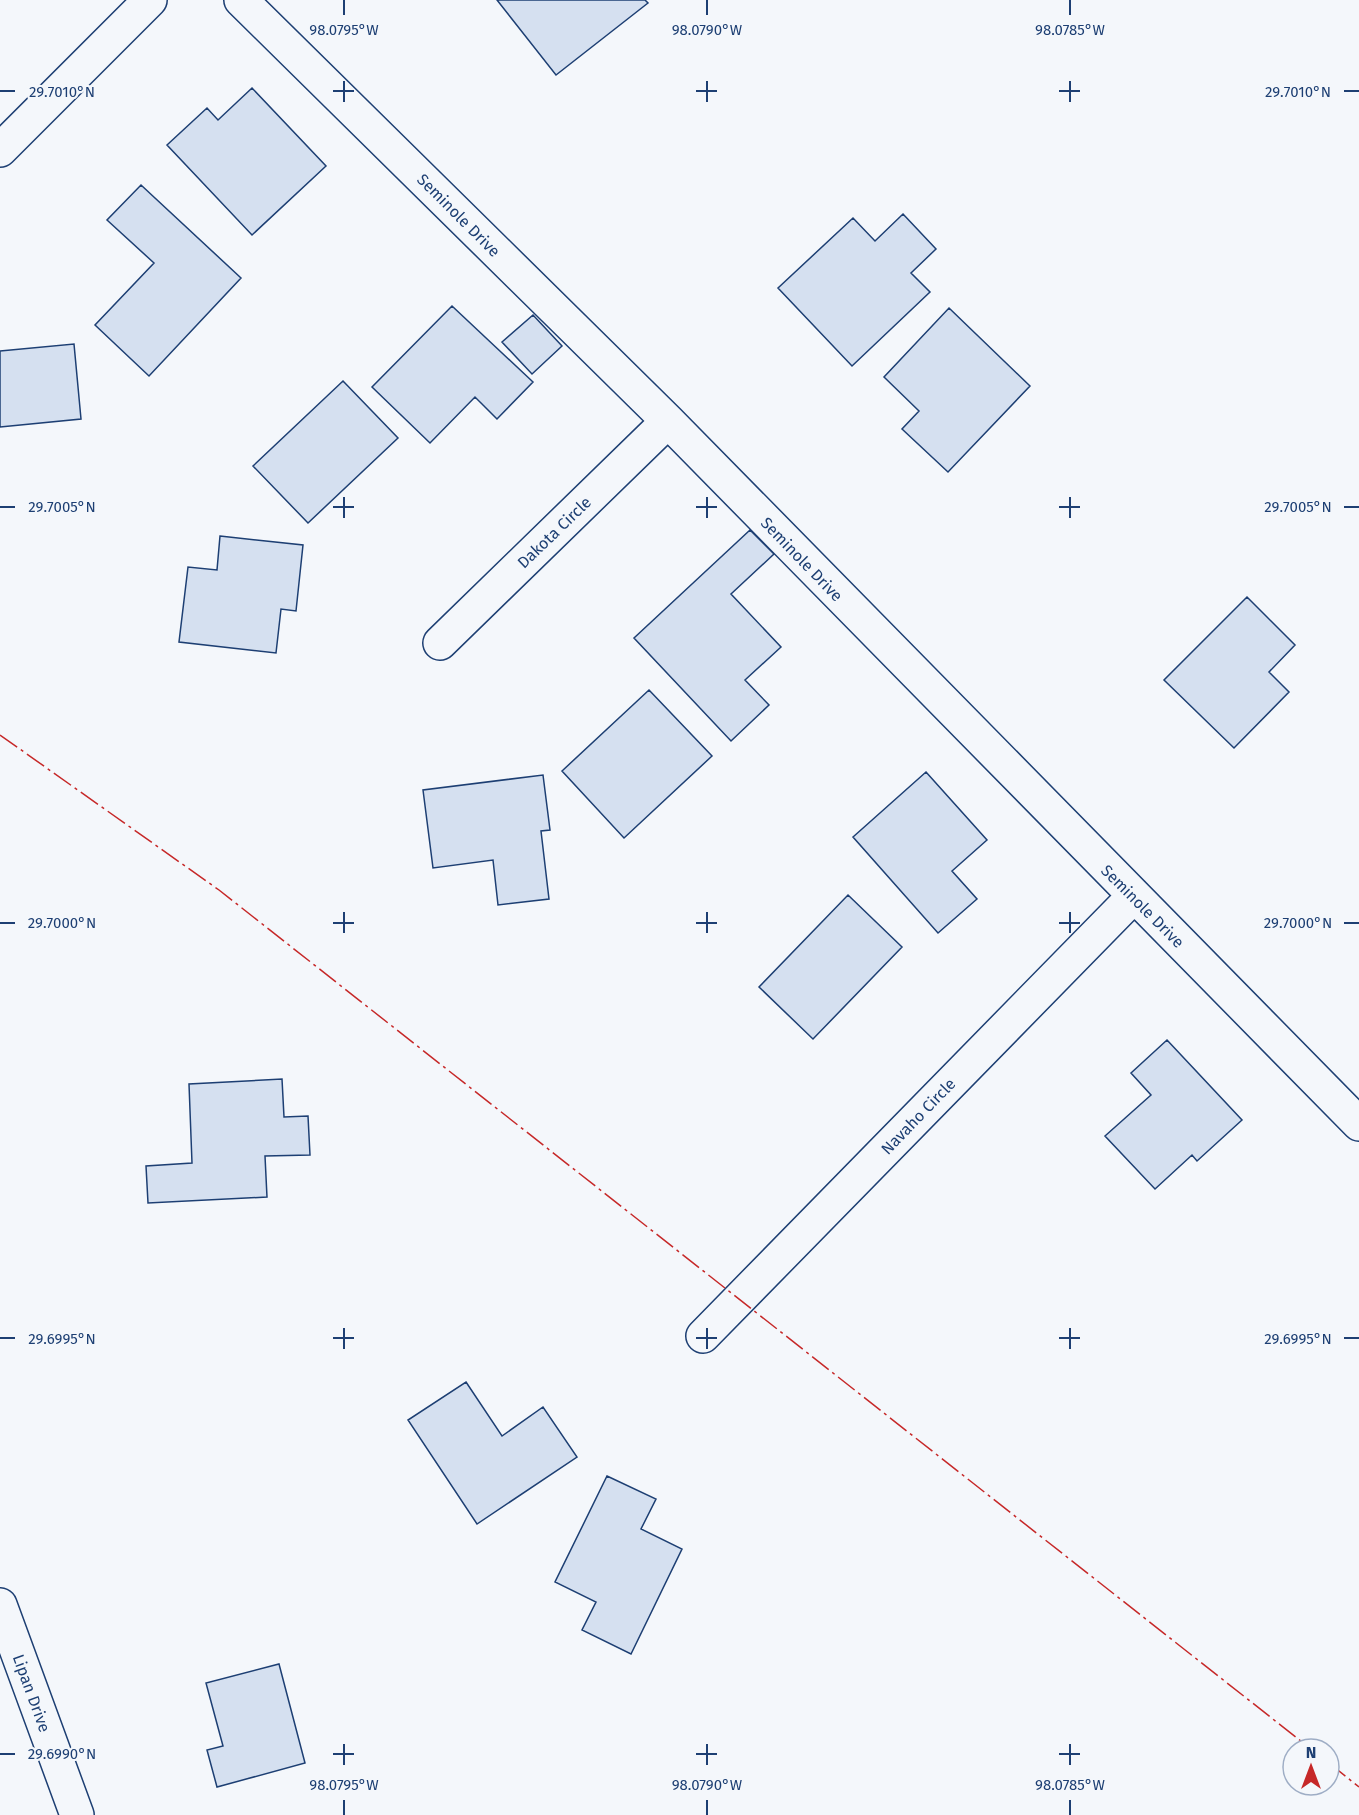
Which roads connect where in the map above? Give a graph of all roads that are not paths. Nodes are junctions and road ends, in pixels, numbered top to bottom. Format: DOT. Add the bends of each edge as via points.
graph roads {
  1 [pos="150,0"];
  2 [pos="241,0"];
  3 [pos="0,150"];
  4 [pos="668,422"];
  5 [pos="440,643"];
  6 [pos="1133,897"];
  7 [pos="1359,1124"];
  8 [pos="703,1336"];
  9 [pos="1,1611"];
  10 [pos="77,1815"];
  1 -- 3 [label="street"];
  2 -- 4 [label="street, Seminole Drive"];
  4 -- 5 [label="street, Dakota Circle"];
  4 -- 6 [label="street, Seminole Drive"];
  6 -- 7 [label="street, Seminole Drive"];
  6 -- 8 [label="street, Navaho Circle"];
  9 -- 10 [label="street, Lipan Drive"];
}
